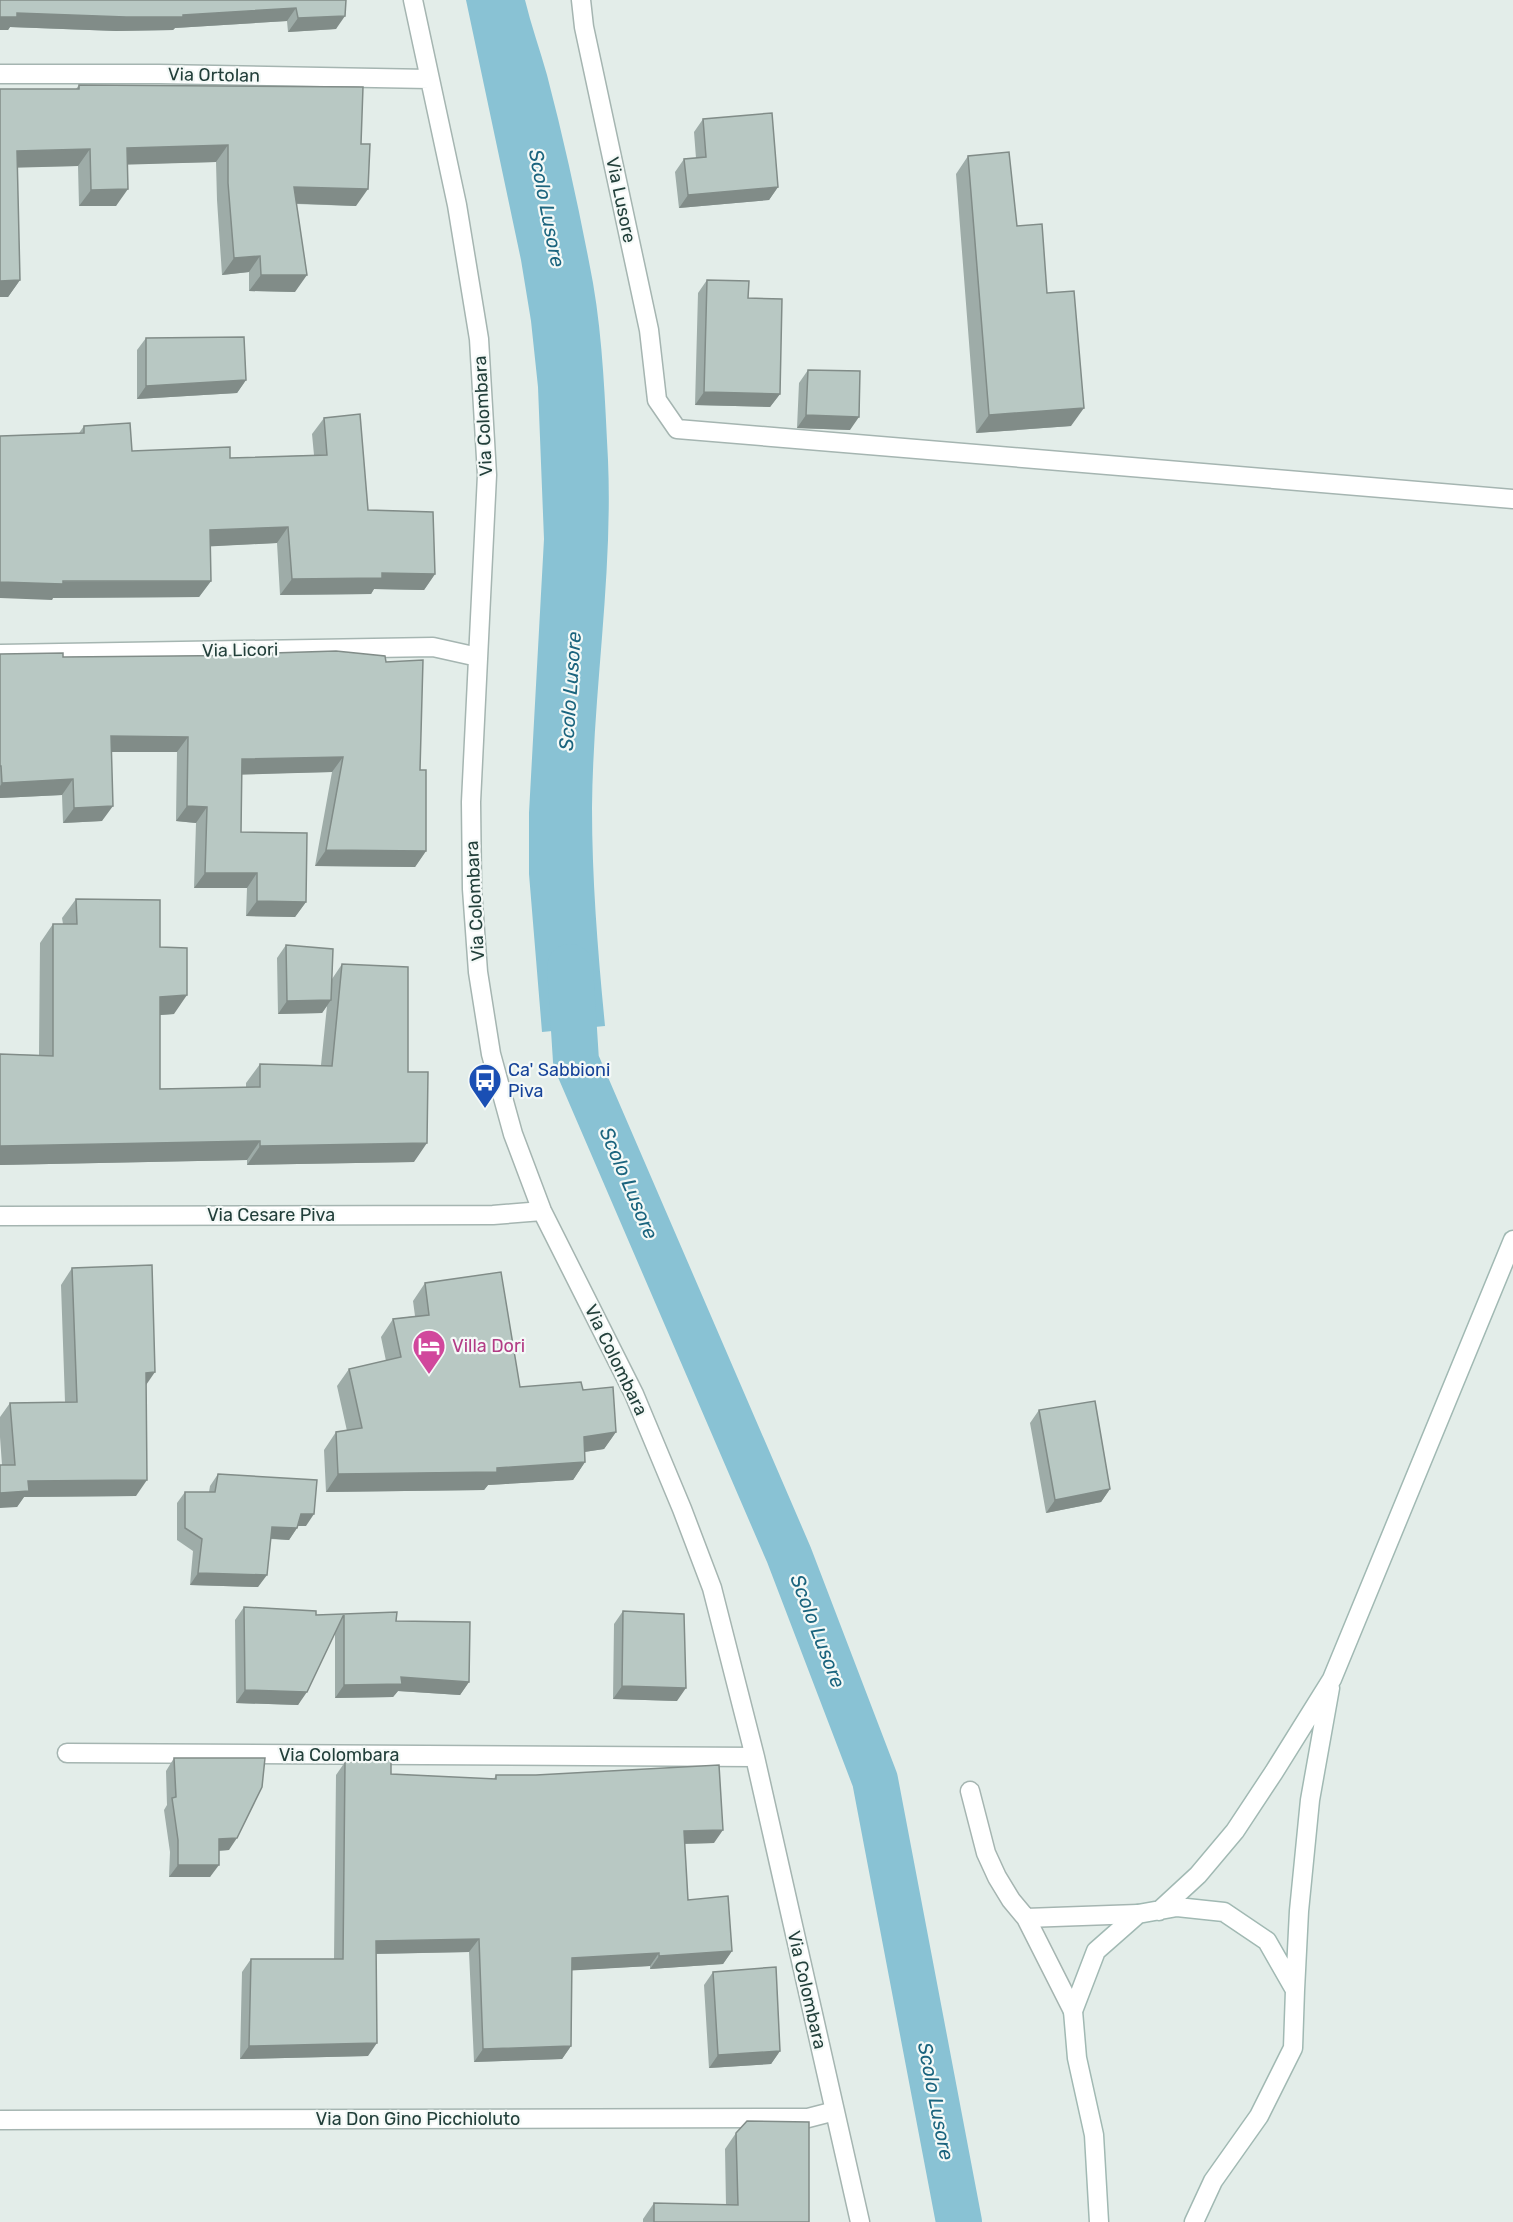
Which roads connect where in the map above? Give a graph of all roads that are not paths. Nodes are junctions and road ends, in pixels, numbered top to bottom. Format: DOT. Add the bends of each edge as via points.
graph roads {
  1 [pos="413,0"];
  2 [pos="581,0"];
  3 [pos="0,74"];
  4 [pos="429,79"];
  5 [pos="1513,500"];
  6 [pos="0,654"];
  7 [pos="478,657"];
  8 [pos="543,1211"];
  9 [pos="0,1215"];
  10 [pos="1513,1240"];
  11 [pos="1332,1679"];
  12 [pos="67,1753"];
  13 [pos="755,1757"];
  14 [pos="970,1791"];
  15 [pos="1159,1911"];
  16 [pos="1137,1914"];
  17 [pos="1026,1918"];
  18 [pos="1295,1990"];
  19 [pos="1073,2012"];
  20 [pos="835,2111"];
  21 [pos="0,2120"];
  22 [pos="860,2222"];
  23 [pos="1099,2222"];
  24 [pos="1194,2222"];
  1 -- 4 [label="street, Via Colombara"];
  2 -- 5 [label="street, Via Lusore" via="649,330 657,400 677,429"];
  3 -- 4 [label="street, Via Ortolan"];
  4 -- 7 [label="street, Via Colombara" via="457,205 479,339 486,475"];
  6 -- 7 [label="street, Via Licori" via="433,647"];
  7 -- 8 [label="street, Via Colombara" via="471,802 478,972 491,1054 513,1134"];
  8 -- 9 [label="street, Via Cesare Piva" via="493,1215"];
  8 -- 13 [label="street, Via Colombara" via="634,1394 682,1509 712,1588"];
  10 -- 11 [label="street"];
  11 -- 15 [label="street" via="1235,1831 1198,1875"];
  11 -- 18 [label="street" via="1310,1800"];
  12 -- 13 [label="street, Via Colombara"];
  13 -- 20 [label="street, Via Colombara"];
  14 -- 17 [label="street" via="993,1869"];
  15 -- 16 [label="street"];
  15 -- 18 [label="street" via="1177,1907 1224,1912 1267,1941"];
  16 -- 17 [label="street"];
  16 -- 19 [label="street" via="1096,1951"];
  17 -- 19 [label="street"];
  18 -- 24 [label="street" via="1293,2048 1259,2116 1213,2181"];
  19 -- 23 [label="street" via="1077,2058 1094,2135"];
  20 -- 21 [label="street, Via Don Gino Picchioluto" via="808,2118"];
  20 -- 22 [label="street, Via Colombara"];
}
